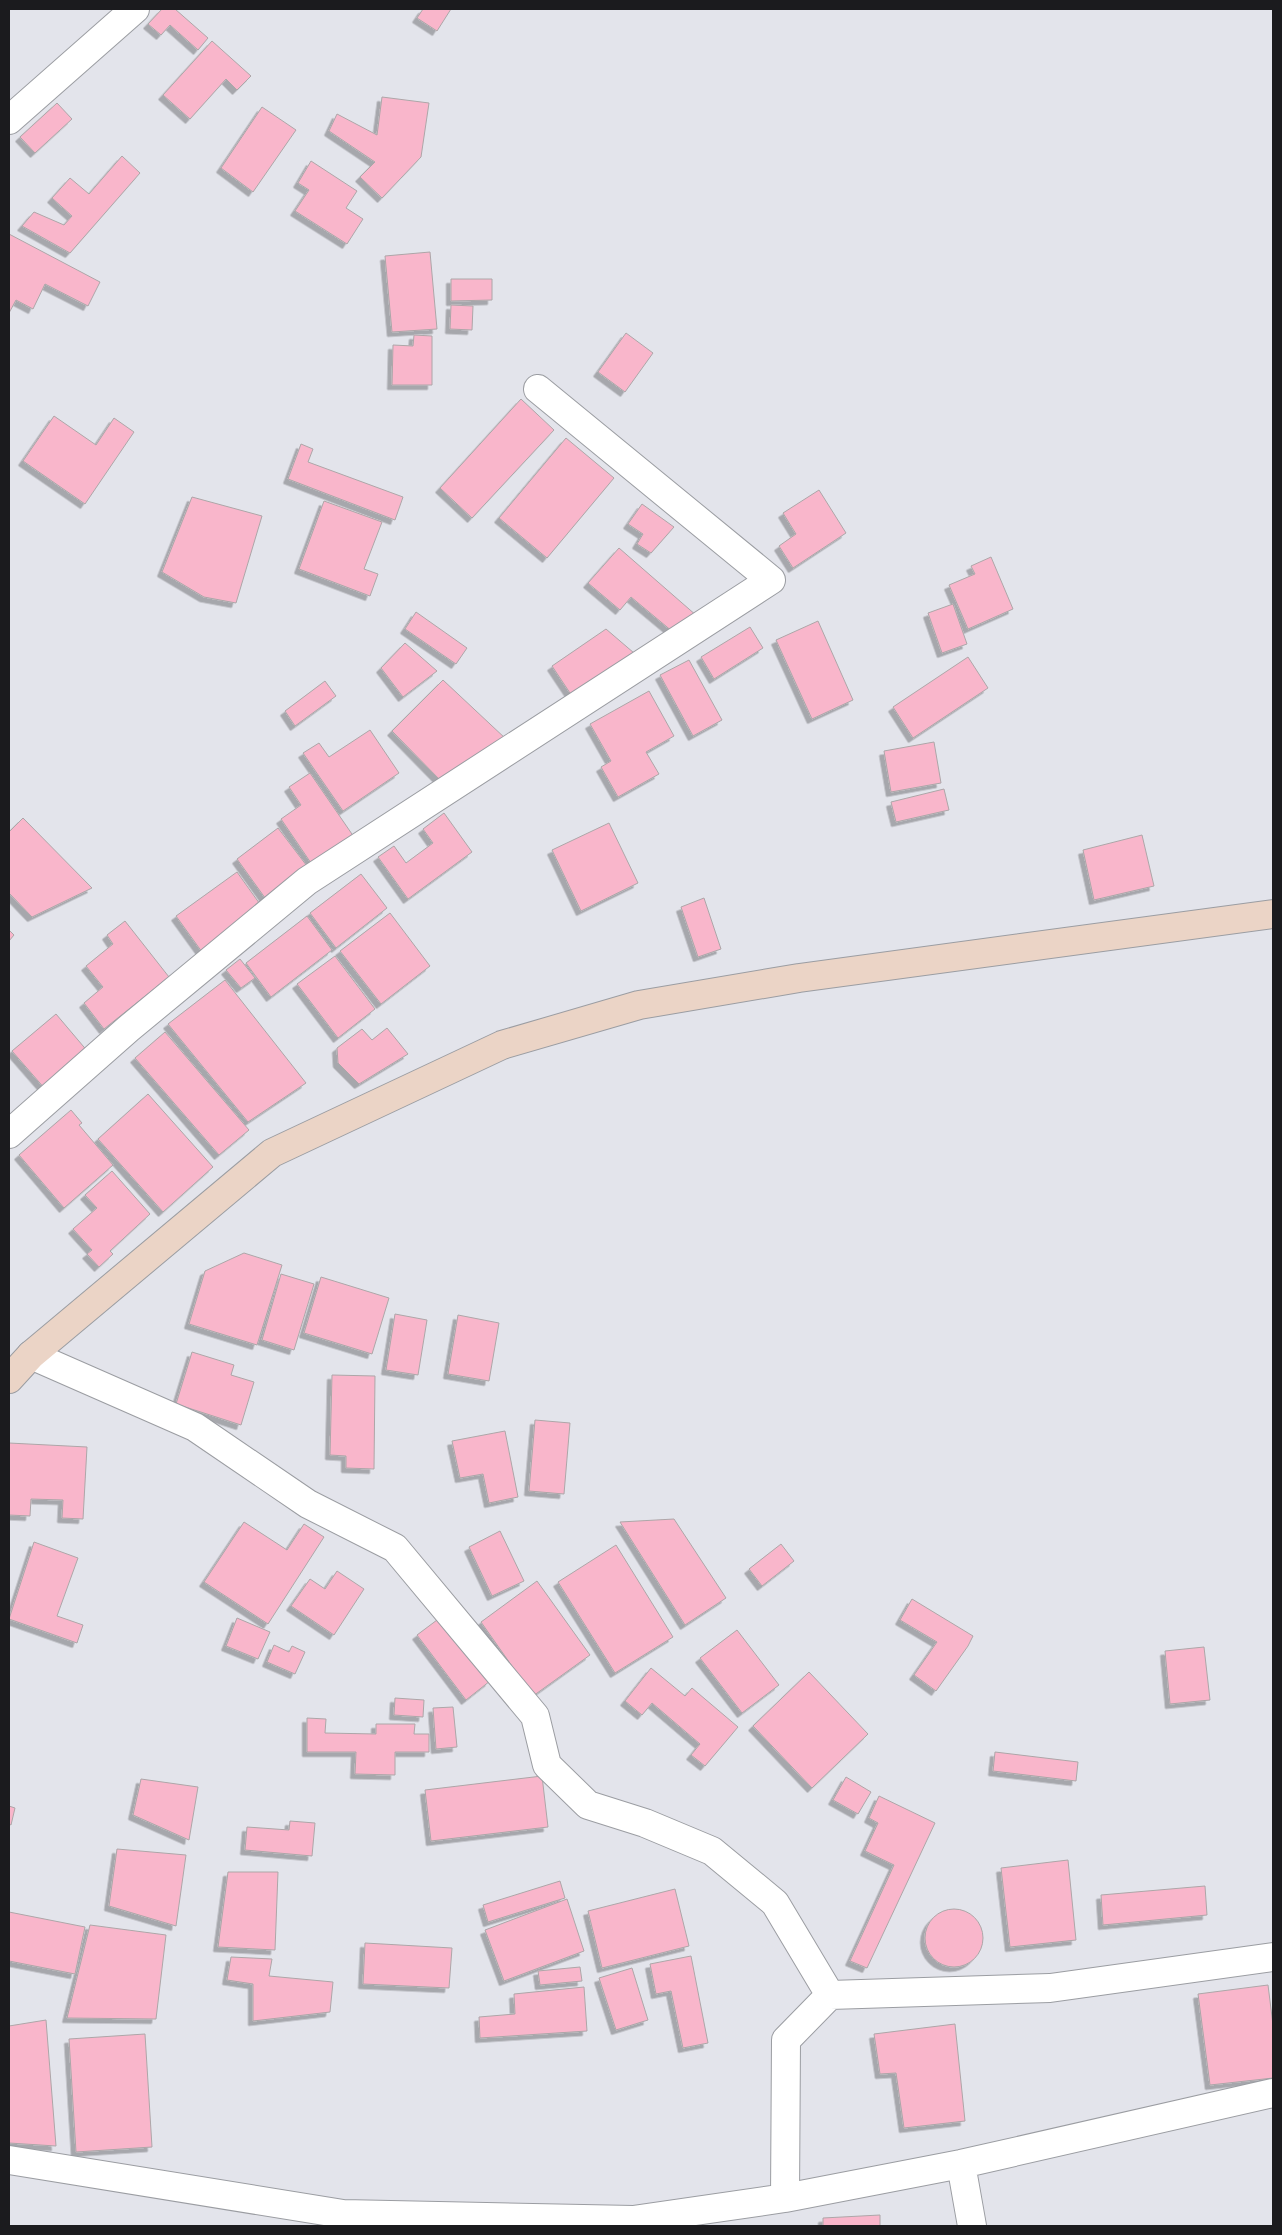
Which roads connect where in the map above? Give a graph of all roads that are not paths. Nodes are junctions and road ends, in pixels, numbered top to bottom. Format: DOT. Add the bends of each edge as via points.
graph roads {
  1 [pos="135,9"];
  2 [pos="9,120"];
  3 [pos="538,389"];
  4 [pos="1273,914"];
  5 [pos="9,1134"];
  6 [pos="31,1355"];
  7 [pos="9,1379"];
  8 [pos="1273,1956"];
  9 [pos="830,1995"];
  10 [pos="1273,2093"];
  11 [pos="9,2160"];
  12 [pos="961,2164"];
  13 [pos="785,2198"];
  14 [pos="972,2226"];
  1 -- 2 [label="street"];
  3 -- 5 [label="street" via="771,580 307,882 128,1029"];
  4 -- 6 [label="main road" via="798,978 648,1003 502,1045 272,1154"];
  6 -- 7 [label="main road"];
  6 -- 9 [label="street" via="195,1427 308,1504 395,1548 535,1716 547,1765 588,1805 645,1823 712,1851 775,1903"];
  8 -- 9 [label="street" via="1050,1988"];
  9 -- 13 [label="street" via="786,2040"];
  10 -- 12 [label="street"];
  11 -- 13 [label="street" via="343,2214 633,2220"];
  12 -- 13 [label="street"];
  12 -- 14 [label="street"];
}
